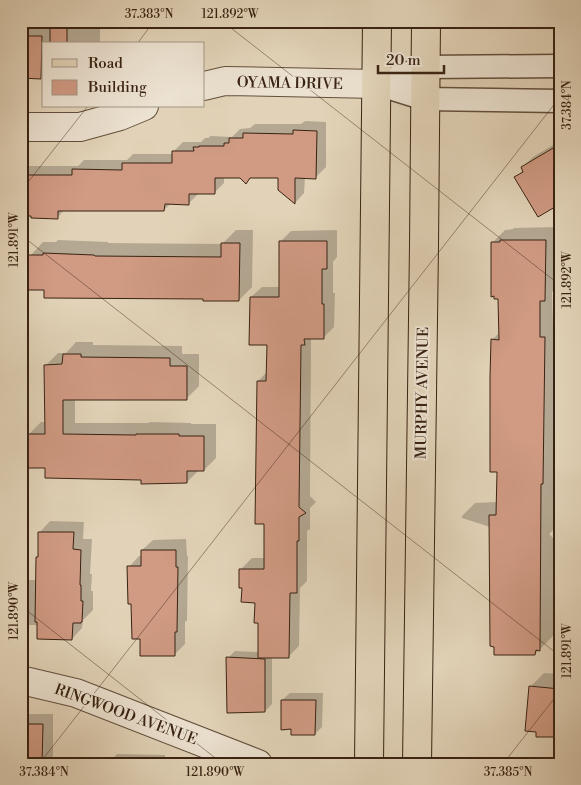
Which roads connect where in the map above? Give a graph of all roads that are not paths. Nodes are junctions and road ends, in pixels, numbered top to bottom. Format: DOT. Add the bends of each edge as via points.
graph roads {
  1 [pos="377,21"];
  2 [pos="426,21"];
  3 [pos="560,66"];
  4 [pos="426,67"];
  5 [pos="377,84"];
  6 [pos="205,86"];
  7 [pos="425,99"];
  8 [pos="560,101"];
  9 [pos="139,108"];
  10 [pos="21,127"];
  11 [pos="21,680"];
  12 [pos="258,764"];
  13 [pos="369,764"];
  14 [pos="416,764"];
  1 -- 5 [label="main road"];
  2 -- 4 [label="main road, MURPHY AVENUE"];
  3 -- 4 [label="street"];
  4 -- 5 [label="street"];
  4 -- 7 [label="main road, MURPHY AVENUE"];
  5 -- 6 [label="street, OYAMA DRIVE" via="225,81"];
  5 -- 7 [label="street"];
  5 -- 13 [label="main road"];
  7 -- 8 [label="street"];
  7 -- 14 [label="main road, MURPHY AVENUE"];
  9 -- 10 [label="street" via="80,127"];
  11 -- 12 [label="street, RINGWOOD AVENUE" via="76,693"];
}
